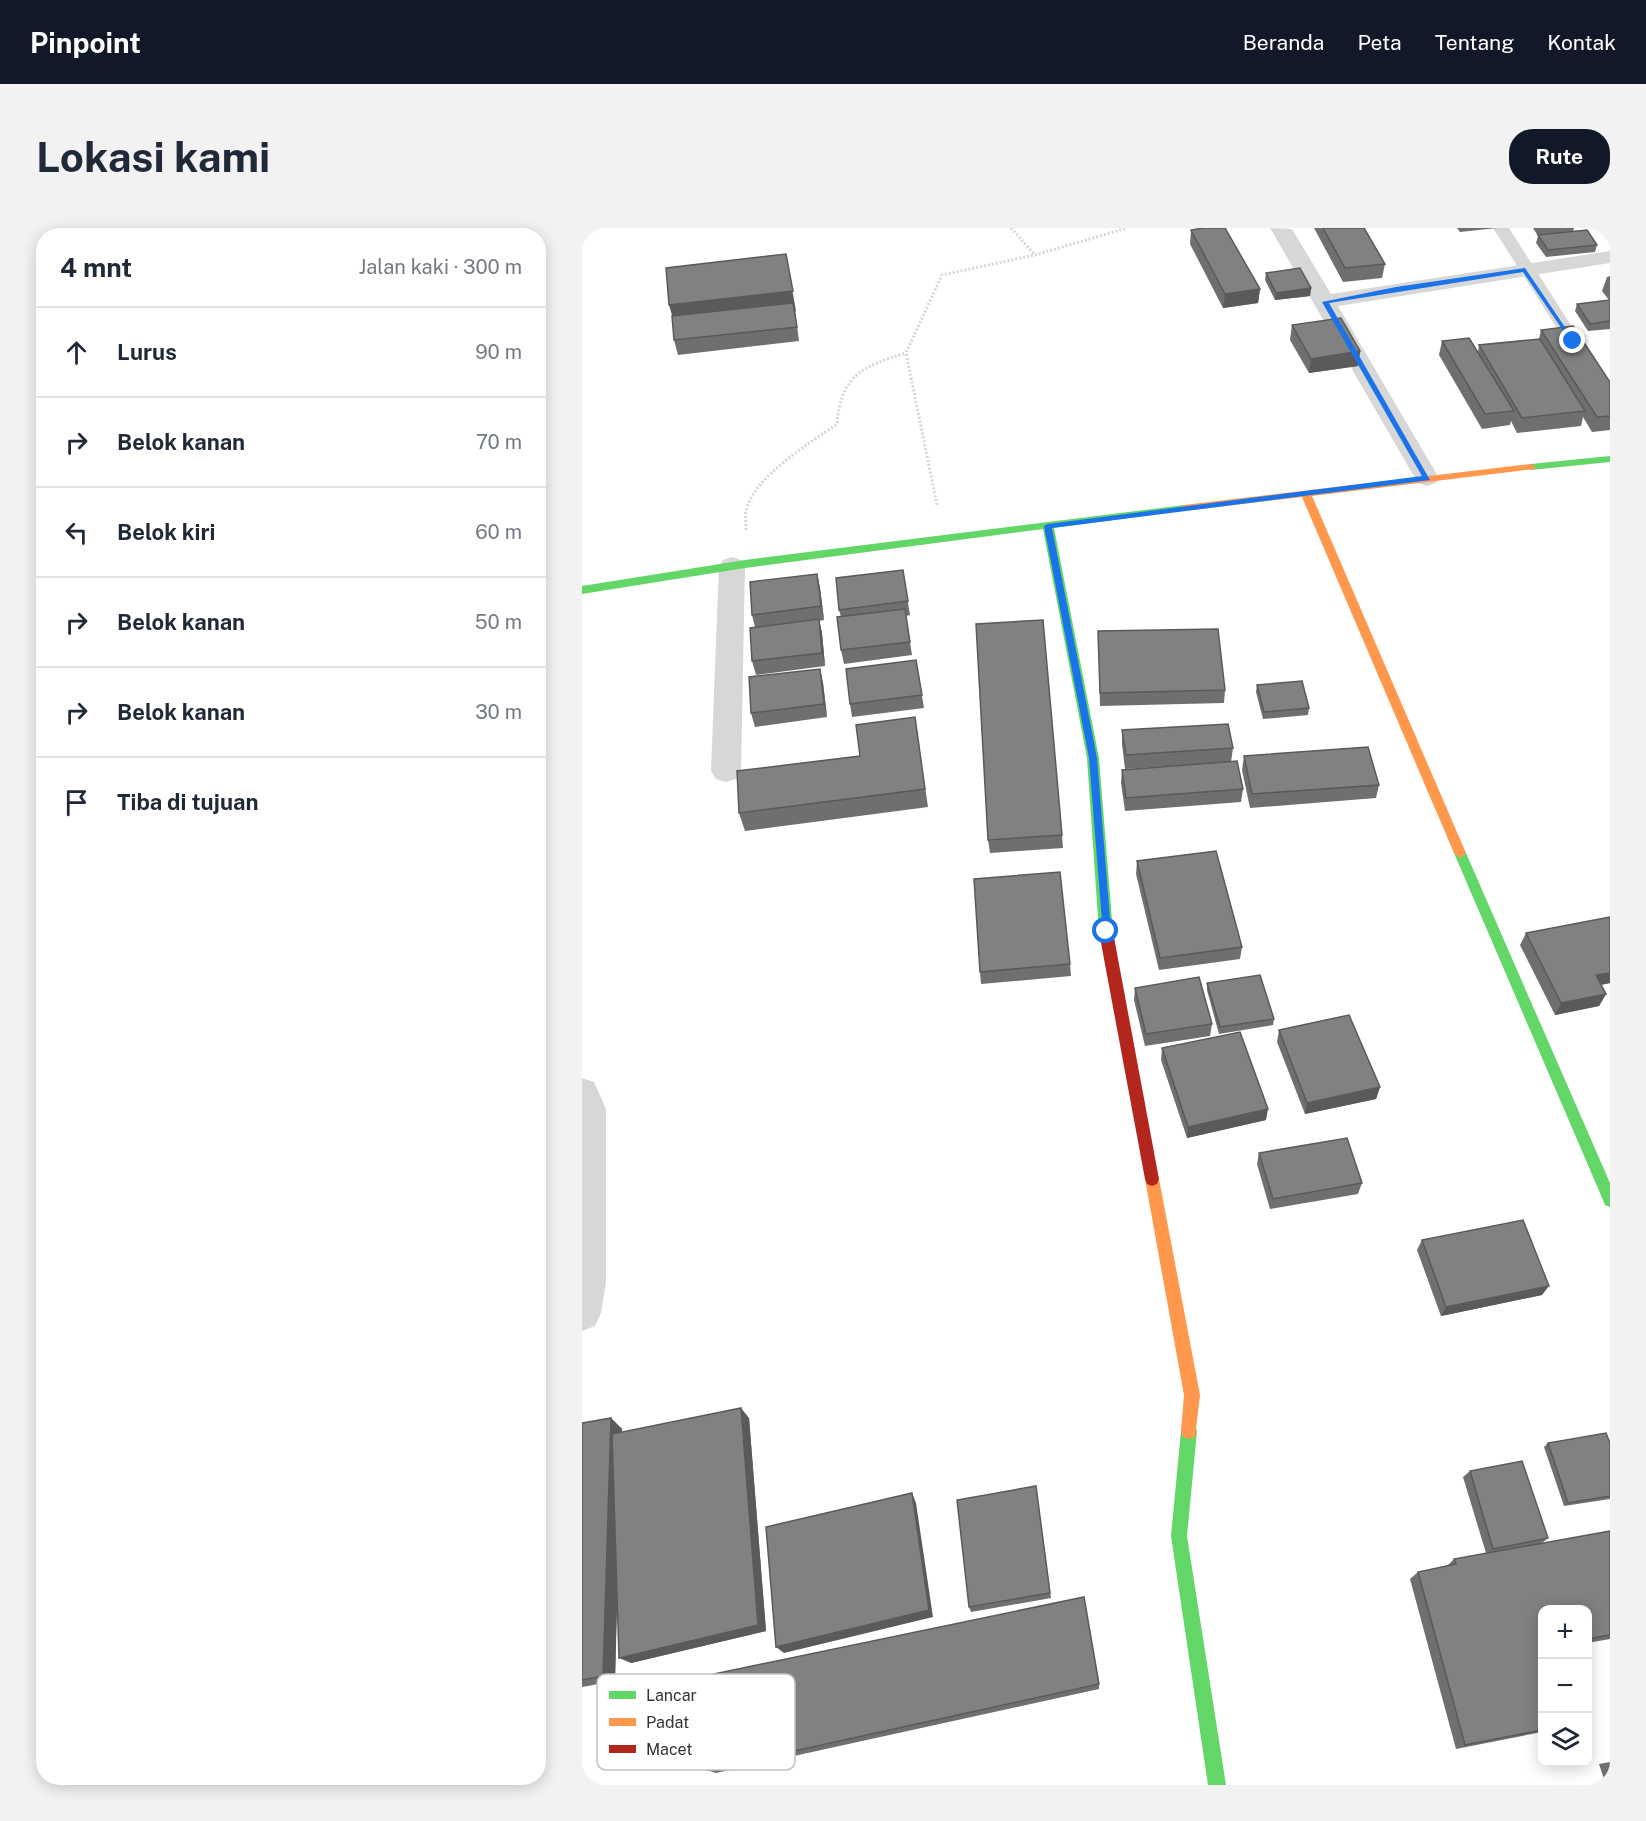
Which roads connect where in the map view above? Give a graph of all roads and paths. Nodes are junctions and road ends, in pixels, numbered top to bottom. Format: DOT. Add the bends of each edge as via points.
graph roads {
  1 [pos="1011,228"];
  2 [pos="1127,228"];
  3 [pos="1280,228"];
  4 [pos="1501,228"];
  5 [pos="1035,255"];
  6 [pos="1610,257"];
  7 [pos="1525,270"];
  8 [pos="1325,302"];
  9 [pos="1573,341"];
  10 [pos="906,353"];
  11 [pos="1610,459"];
  12 [pos="1427,478"];
  13 [pos="1306,495"];
  14 [pos="1048,526"];
  15 [pos="943,538"];
  16 [pos="739,565"];
  17 [pos="582,591"];
  18 [pos="726,771"];
  19 [pos="582,1093"];
  20 [pos="1610,1200"];
  21 [pos="582,1313"];
  22 [pos="1217,1785"];
  1 -- 5 [label="path"];
  2 -- 5 [label="path"];
  3 -- 8 [label="street"];
  4 -- 7 [label="lane"];
  5 -- 10 [label="path" via="942,275"];
  6 -- 7 [label="street"];
  7 -- 8 [label="street"];
  7 -- 9 [label="lane"];
  8 -- 12 [label="street"];
  10 -- 15 [label="path"];
  10 -- 16 [label="path" via="878,360 846,384 837,424 777,468 758,487 746,510"];
  11 -- 12 [label="street"];
  12 -- 13 [label="street"];
  13 -- 14 [label="street"];
  13 -- 20 [label="street"];
  14 -- 15 [label="street"];
  14 -- 22 [label="street" via="1093,758 1106,931 1192,1395 1179,1536"];
  15 -- 16 [label="street"];
  16 -- 17 [label="street"];
  16 -- 18 [label="street"];
  19 -- 21 [label="street" via="589,1121 587,1282"];
}
